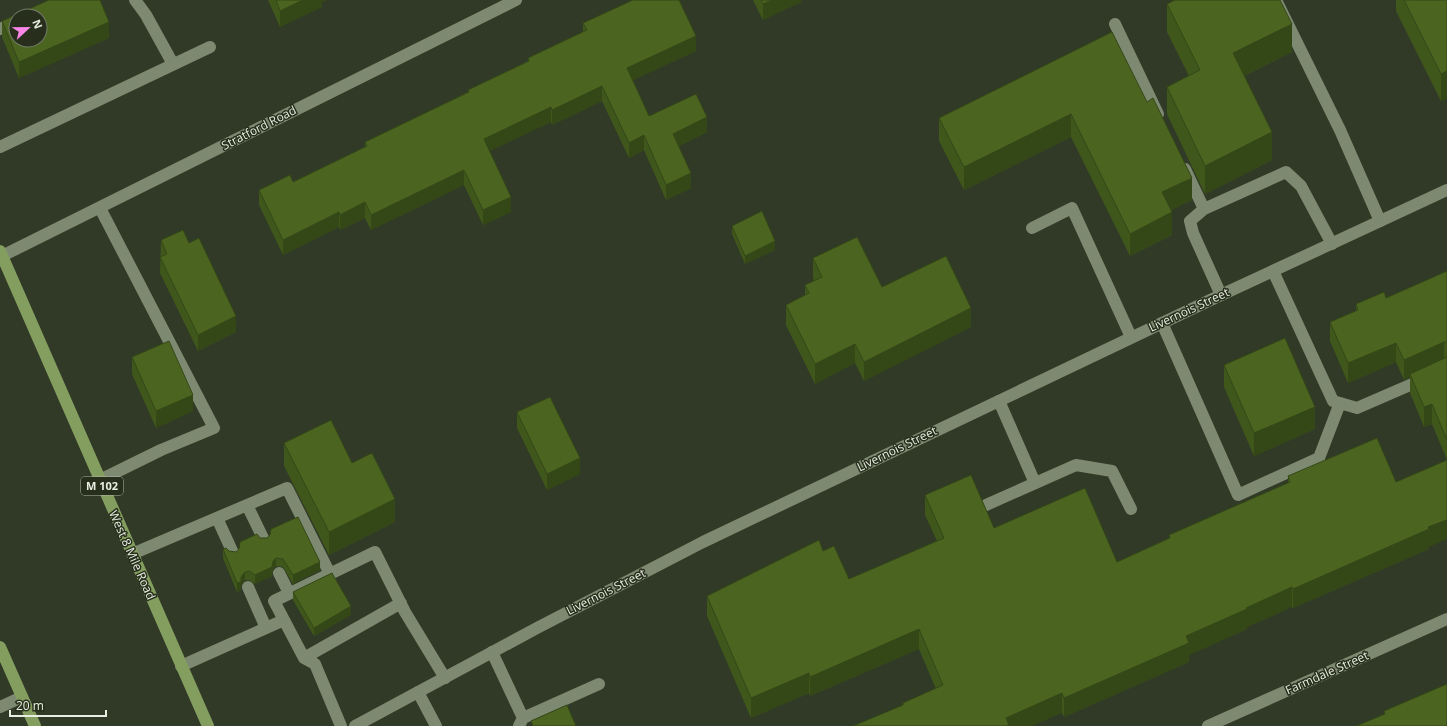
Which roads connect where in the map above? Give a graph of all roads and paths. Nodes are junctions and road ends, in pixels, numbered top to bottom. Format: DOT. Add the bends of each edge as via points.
graph roads {
  1 [pos="135,0"];
  2 [pos="516,0"];
  3 [pos="1276,0"];
  4 [pos="1114,24"];
  5 [pos="210,47"];
  6 [pos="173,64"];
  7 [pos="1163,124"];
  8 [pos="0,147"];
  9 [pos="1180,159"];
  10 [pos="1447,190"];
  11 [pos="100,208"];
  12 [pos="1204,209"];
  13 [pos="1380,221"];
  14 [pos="1032,228"];
  15 [pos="1332,244"];
  16 [pos="1,254"];
  17 [pos="1273,271"];
  18 [pos="1221,295"];
  19 [pos="1162,323"];
  20 [pos="1132,337"];
  21 [pos="1447,369"];
  22 [pos="999,401"];
  23 [pos="1340,403"];
  24 [pos="100,480"];
  25 [pos="1035,483"];
  26 [pos="247,505"];
  27 [pos="986,505"];
  28 [pos="1131,510"];
  29 [pos="217,518"];
  30 [pos="264,540"];
  31 [pos="233,553"];
  32 [pos="132,554"];
  33 [pos="279,573"];
  34 [pos="330,574"];
  35 [pos="248,587"];
  36 [pos="289,593"];
  37 [pos="401,602"];
  38 [pos="1447,619"];
  39 [pos="284,620"];
  40 [pos="266,628"];
  41 [pos="0,647"];
  42 [pos="492,652"];
  43 [pos="304,658"];
  44 [pos="181,666"];
  45 [pos="445,678"];
  46 [pos="599,684"];
  47 [pos="418,692"];
  48 [pos="22,697"];
  49 [pos="0,707"];
  50 [pos="521,722"];
  51 [pos="35,726"];
  52 [pos="208,726"];
  53 [pos="341,726"];
  54 [pos="355,726"];
  55 [pos="436,726"];
  56 [pos="1208,726"];
  1 -- 6 [label="street"];
  2 -- 11 [label="street, Stratford Road"];
  3 -- 13 [label="street" via="1340,130"];
  4 -- 7 [label="street"];
  5 -- 6 [label="street"];
  6 -- 8 [label="street"];
  9 -- 12 [label="street"];
  10 -- 13 [label="street, Livernois Street"];
  11 -- 16 [label="street, Stratford Road"];
  11 -- 24 [label="street" via="214,428"];
  12 -- 15 [label="street" via="1286,172 1301,186"];
  12 -- 18 [label="street" via="1190,221"];
  13 -- 15 [label="street, Livernois Street"];
  14 -- 20 [label="street" via="1072,208"];
  15 -- 17 [label="street, Livernois Street"];
  16 -- 24 [label="highway, West 8 Mile Road / M 102"];
  17 -- 18 [label="street, Livernois Street"];
  17 -- 23 [label="street" via="1333,401"];
  18 -- 19 [label="street, Livernois Street"];
  19 -- 20 [label="street, Livernois Street"];
  19 -- 23 [label="street" via="1238,495 1319,458"];
  20 -- 22 [label="street, Livernois Street"];
  21 -- 23 [label="street" via="1357,408"];
  22 -- 25 [label="street"];
  22 -- 42 [label="street, Livernois Street" via="703,542"];
  24 -- 32 [label="highway, West 8 Mile Road / M 102"];
  25 -- 27 [label="street"];
  25 -- 28 [label="street" via="1076,465 1112,471"];
  26 -- 29 [label="street"];
  26 -- 30 [label="street"];
  26 -- 34 [label="street" via="287,488"];
  29 -- 31 [label="street"];
  29 -- 32 [label="street"];
  32 -- 44 [label="highway, West 8 Mile Road / M 102"];
  33 -- 36 [label="street"];
  34 -- 36 [label="street"];
  34 -- 37 [label="street" via="375,552"];
  35 -- 40 [label="street"];
  36 -- 39 [label="street" via="274,601"];
  37 -- 43 [label="street"];
  37 -- 45 [label="street"];
  38 -- 56 [label="street, Farmdale Street"];
  39 -- 40 [label="street"];
  39 -- 43 [label="street"];
  40 -- 44 [label="street"];
  41 -- 48 [label="highway"];
  42 -- 45 [label="street, Livernois Street"];
  42 -- 50 [label="street"];
  43 -- 53 [label="street" via="315,664"];
  44 -- 52 [label="highway, West 8 Mile Road / M 102"];
  45 -- 47 [label="street, Livernois Street"];
  46 -- 50 [label="street"];
  47 -- 54 [label="street, Livernois Street"];
  47 -- 55 [label="street"];
  48 -- 49 [label="street"];
  48 -- 51 [label="highway"];
}
